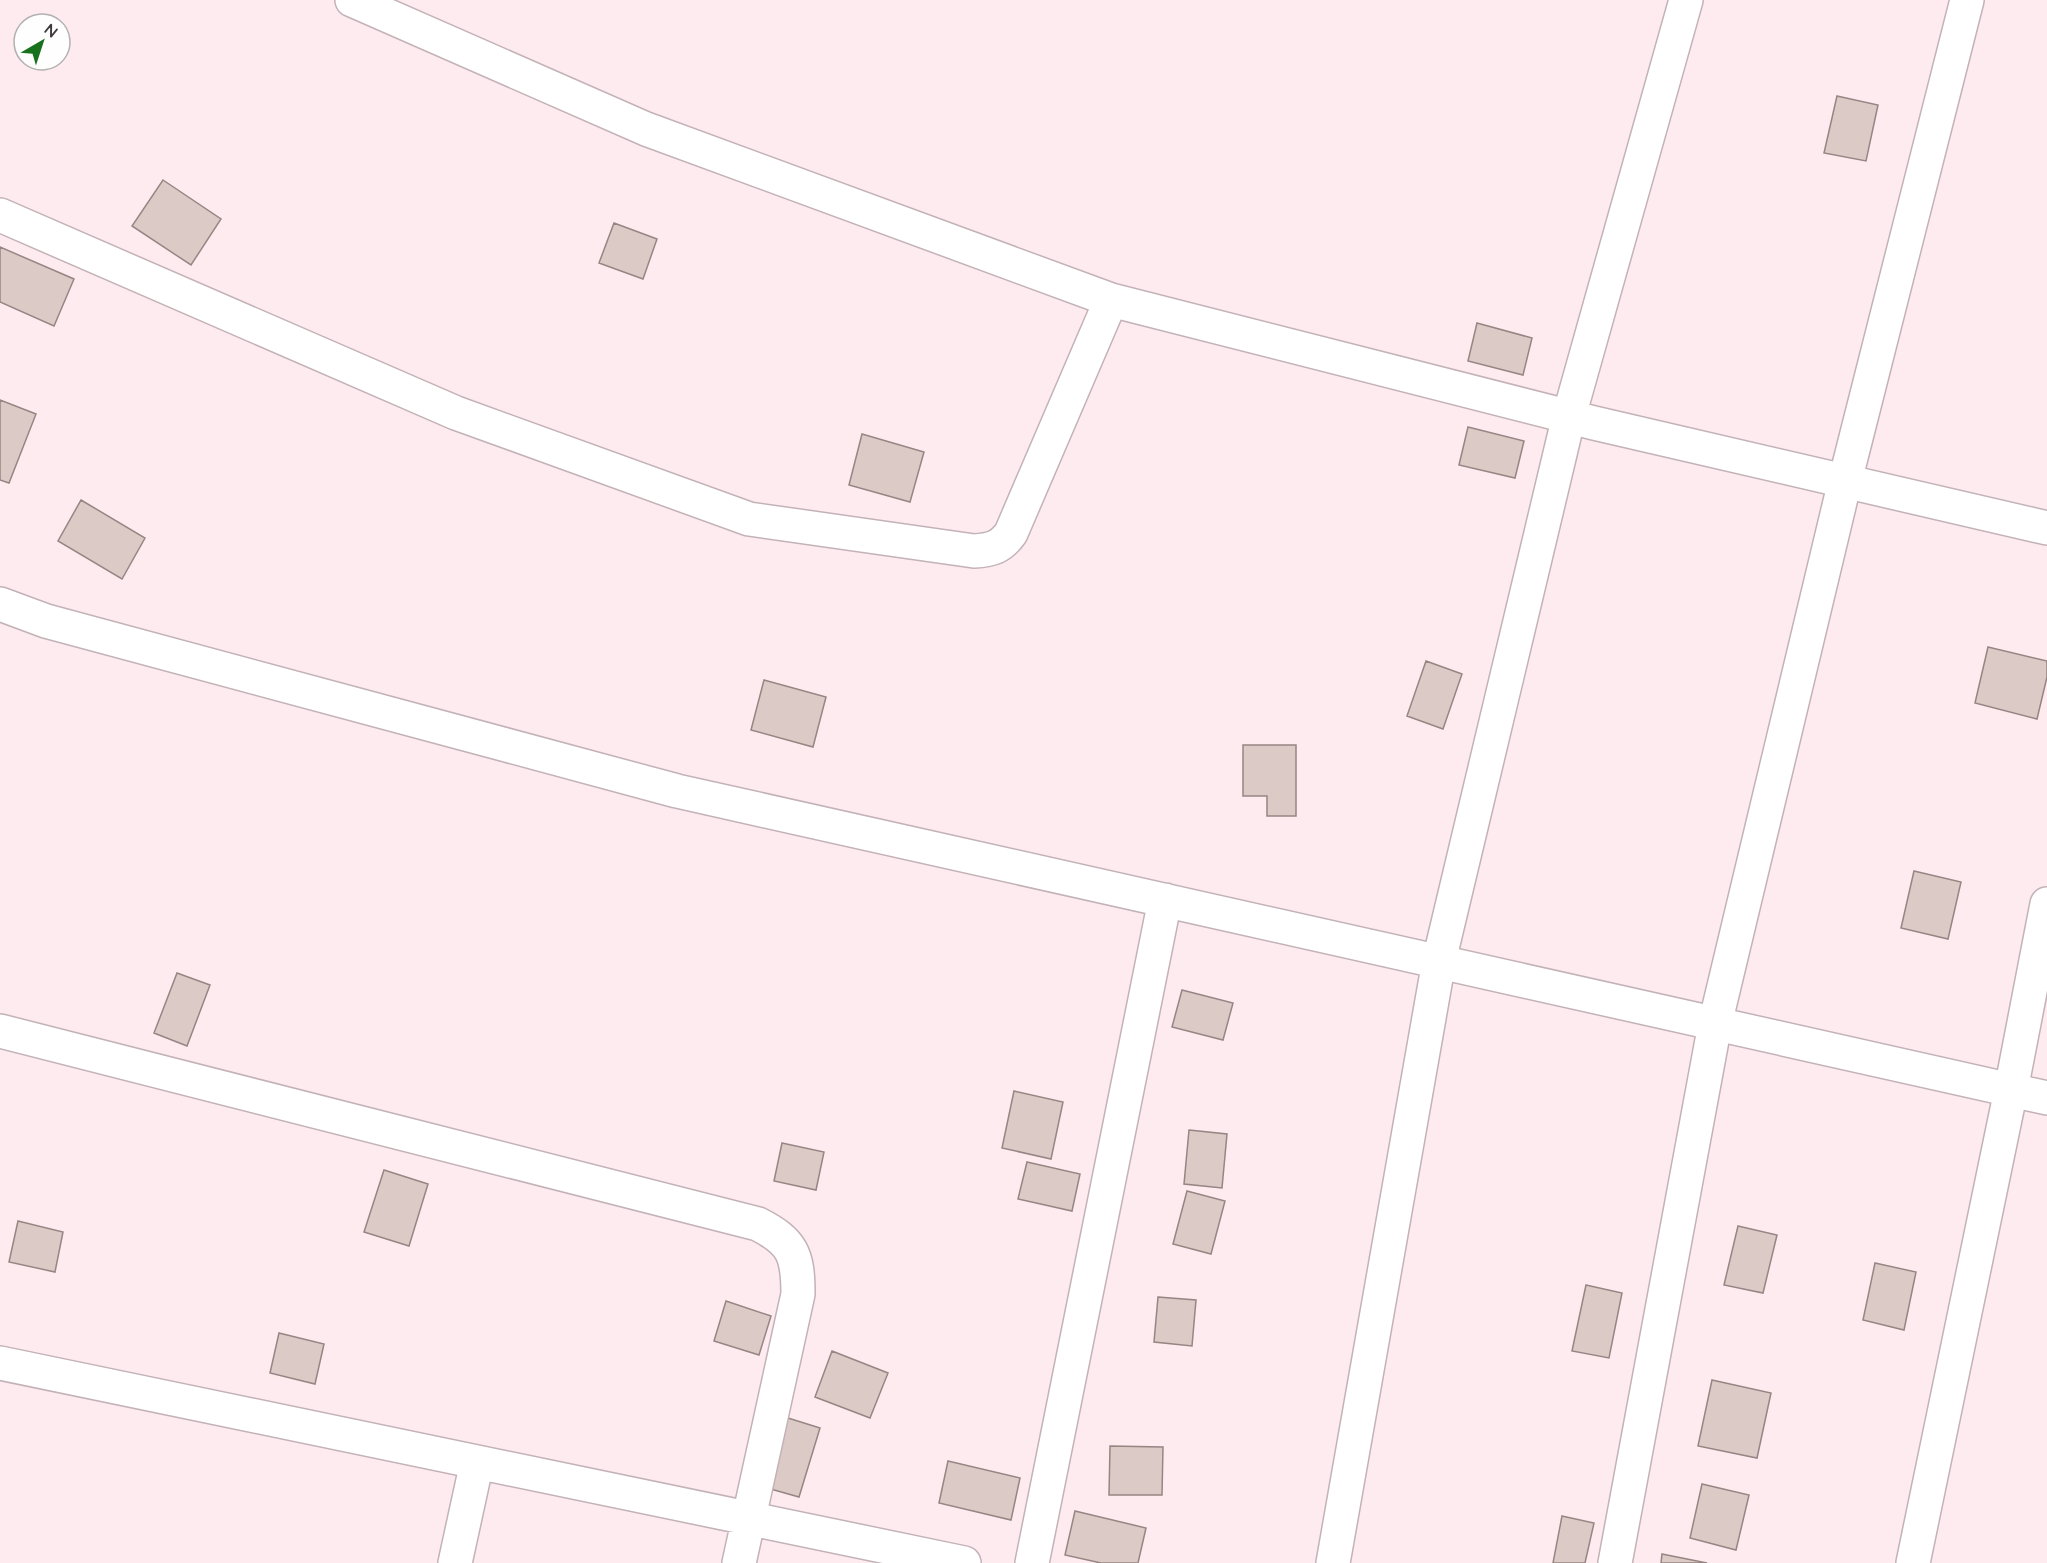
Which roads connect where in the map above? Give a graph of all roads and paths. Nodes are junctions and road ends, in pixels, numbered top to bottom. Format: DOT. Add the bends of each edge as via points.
graph roads {
  1 [pos="352,0"];
  2 [pos="1686,0"];
  3 [pos="1967,0"];
  4 [pos="0,215"];
  5 [pos="1111,300"];
  6 [pos="1569,416"];
  7 [pos="1845,481"];
  8 [pos="2047,528"];
  9 [pos="0,604"];
  10 [pos="1165,900"];
  11 [pos="2047,904"];
  12 [pos="1439,961"];
  13 [pos="1715,1024"];
  14 [pos="0,1031"];
  15 [pos="2011,1089"];
  16 [pos="2047,1098"];
  17 [pos="0,1363"];
  18 [pos="477,1462"];
  19 [pos="749,1519"];
  20 [pos="455,1563"];
  21 [pos="739,1563"];
  22 [pos="964,1563"];
  23 [pos="1032,1563"];
  24 [pos="1333,1563"];
  25 [pos="1615,1563"];
  26 [pos="1913,1563"];
  1 -- 5 [label="street" via="646,129"];
  2 -- 6 [label="street"];
  3 -- 7 [label="street"];
  4 -- 5 [label="street" via="456,413 749,519 974,550 993,549 1011,533"];
  5 -- 6 [label="street"];
  6 -- 7 [label="street"];
  6 -- 12 [label="street"];
  7 -- 8 [label="street"];
  7 -- 13 [label="street"];
  9 -- 10 [label="street" via="46,621 677,791"];
  10 -- 12 [label="street"];
  10 -- 23 [label="street"];
  11 -- 15 [label="street"];
  12 -- 13 [label="street"];
  12 -- 24 [label="street"];
  13 -- 15 [label="street"];
  13 -- 25 [label="street"];
  14 -- 19 [label="street" via="758,1224 777,1234 792,1250 798,1268 798,1294"];
  15 -- 16 [label="street"];
  15 -- 26 [label="street"];
  17 -- 18 [label="street"];
  18 -- 19 [label="street"];
  18 -- 20 [label="street"];
  19 -- 21 [label="street"];
  19 -- 22 [label="street"];
}
